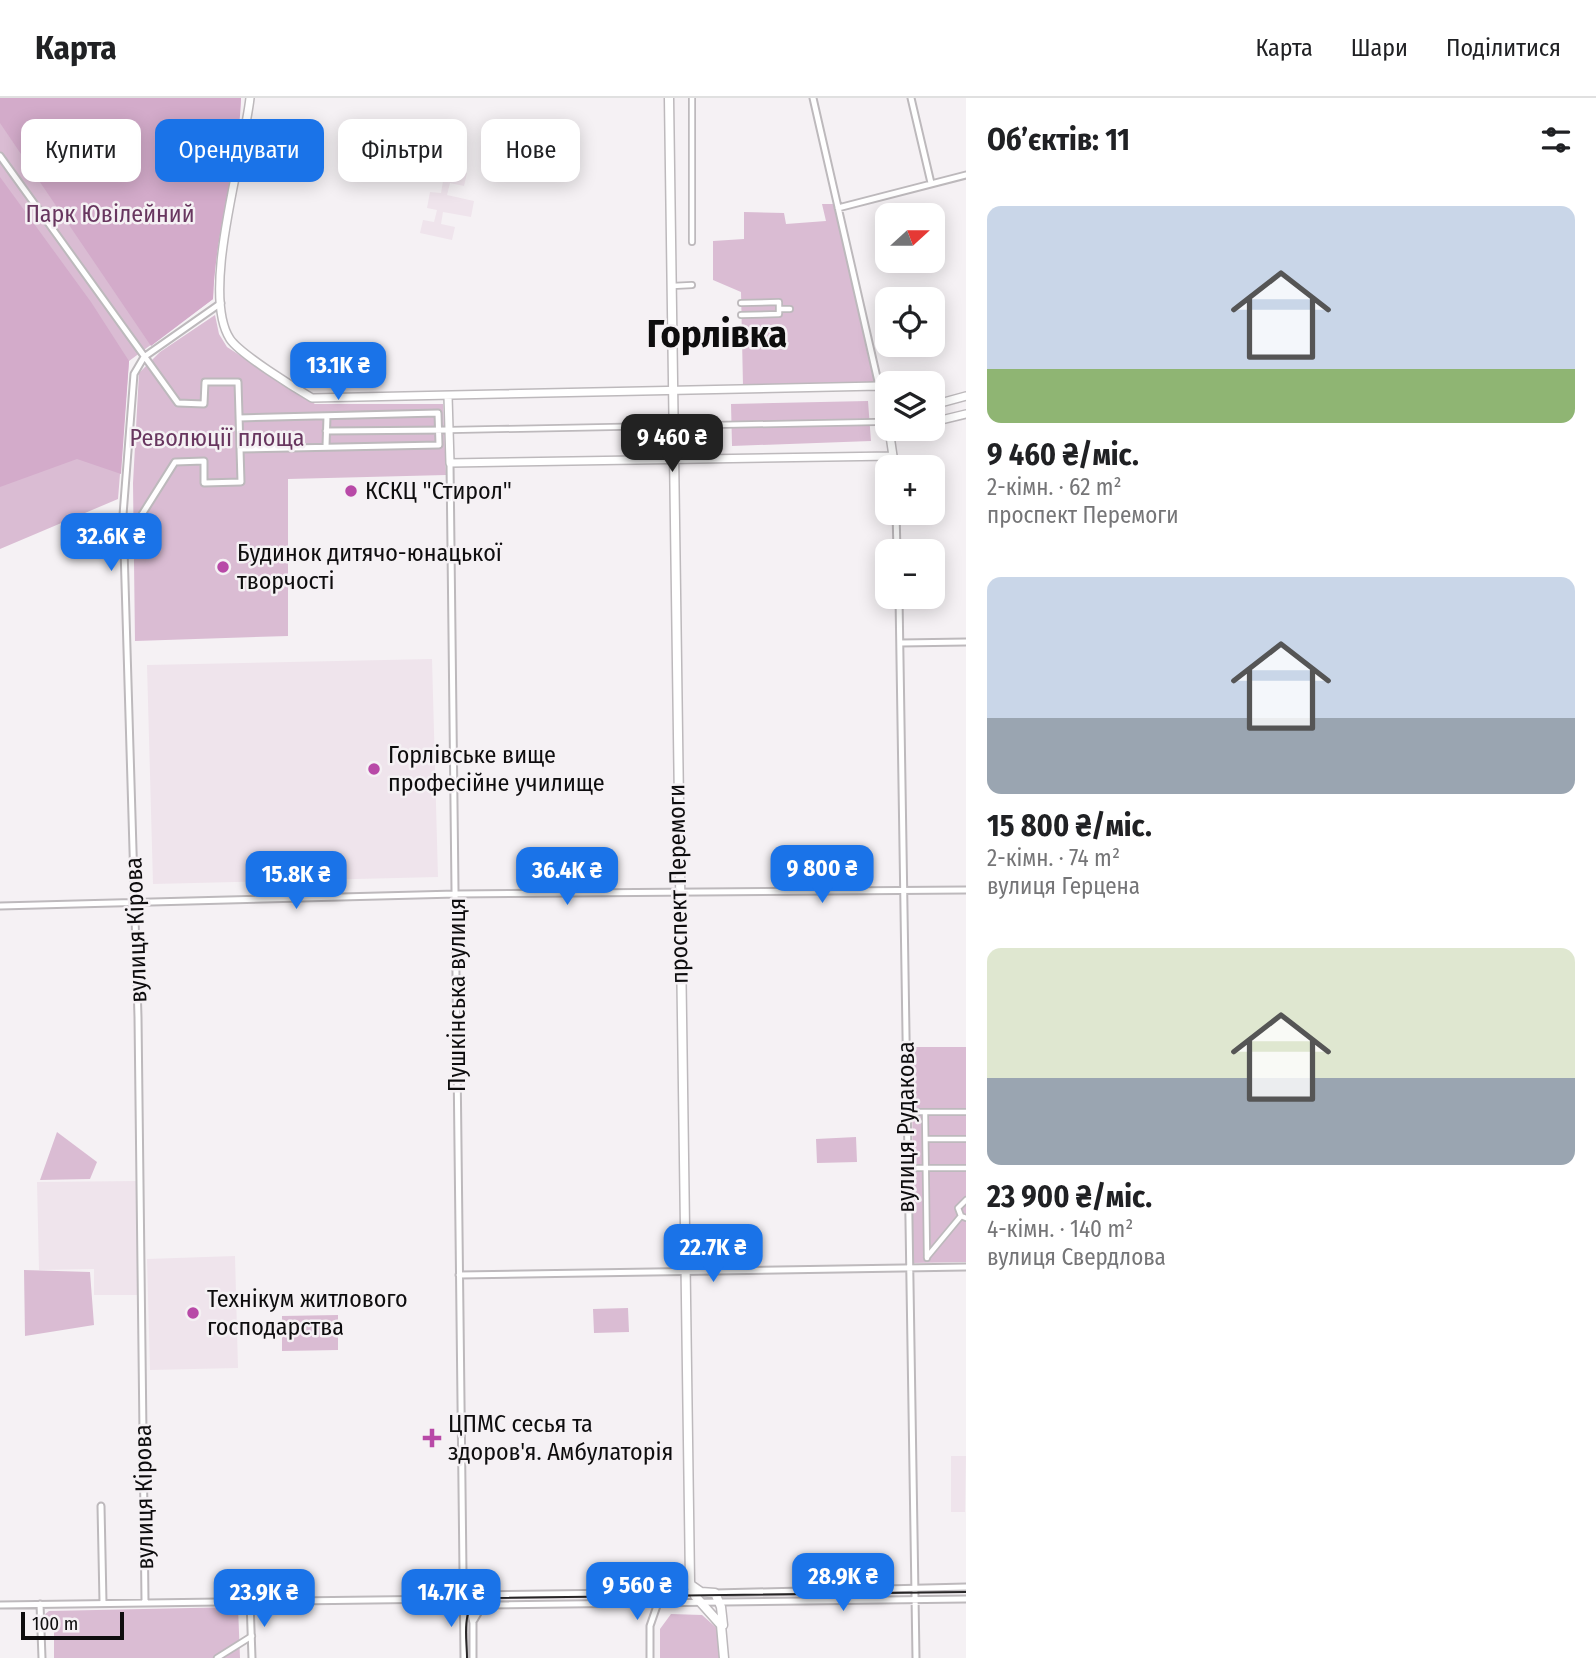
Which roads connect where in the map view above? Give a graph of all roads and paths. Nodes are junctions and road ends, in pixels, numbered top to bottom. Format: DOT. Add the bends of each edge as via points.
graph roads {
  1 [pos="250,98"];
  2 [pos="669,98"];
  3 [pos="692,98"];
  4 [pos="813,98"];
  5 [pos="911,98"];
  6 [pos="0,156"];
  7 [pos="966,175"];
  8 [pos="931,183"];
  9 [pos="838,208"];
  10 [pos="692,242"];
  11 [pos="692,285"];
  12 [pos="671,286"];
  13 [pos="221,303"];
  14 [pos="741,303"];
  15 [pos="779,309"];
  16 [pos="790,309"];
  17 [pos="741,315"];
  18 [pos="144,357"];
  19 [pos="875,373"];
  20 [pos="875,386"];
  21 [pos="672,391"];
  22 [pos="448,396"];
  23 [pos="966,396"];
  24 [pos="945,402"];
  25 [pos="966,414"];
  26 [pos="327,415"];
  27 [pos="239,418"];
  28 [pos="945,419"];
  29 [pos="875,422"];
  30 [pos="673,425"];
  31 [pos="439,430"];
  32 [pos="450,430"];
  33 [pos="326,431"];
  34 [pos="326,446"];
  35 [pos="240,449"];
  36 [pos="875,456"];
  37 [pos="673,460"];
  38 [pos="450,463"];
  39 [pos="124,543"];
  40 [pos="900,609"];
  41 [pos="966,642"];
  42 [pos="901,643"];
  43 [pos="966,890"];
  44 [pos="905,892"];
  45 [pos="678,893"];
  46 [pos="457,894"];
  47 [pos="135,902"];
  48 [pos="0,906"];
  49 [pos="906,1112"];
  50 [pos="925,1112"];
  51 [pos="966,1112"];
  52 [pos="926,1139"];
  53 [pos="966,1139"];
  54 [pos="907,1168"];
  55 [pos="926,1168"];
  56 [pos="966,1168"];
  57 [pos="966,1200"];
  58 [pos="963,1217"];
  59 [pos="966,1267"];
  60 [pos="908,1268"];
  61 [pos="685,1270"];
  62 [pos="459,1275"];
  63 [pos="101,1506"];
  64 [pos="966,1587"];
  65 [pos="916,1588"];
  66 [pos="662,1594"];
  67 [pos="698,1595"];
  68 [pos="717,1597"];
  69 [pos="916,1599"];
  70 [pos="966,1599"];
  71 [pos="250,1600"];
  72 [pos="467,1600"];
  73 [pos="145,1601"];
  74 [pos="103,1602"];
  75 [pos="658,1602"];
  76 [pos="40,1604"];
  77 [pos="0,1605"];
  78 [pos="488,1605"];
  79 [pos="473,1623"];
  80 [pos="723,1632"];
  81 [pos="252,1636"];
  82 [pos="42,1658"];
  83 [pos="217,1658"];
  84 [pos="252,1658"];
  85 [pos="464,1658"];
  86 [pos="473,1658"];
  87 [pos="650,1658"];
  88 [pos="724,1658"];
  89 [pos="916,1658"];
  1 -- 13 [label="street" via="223,251"];
  2 -- 12 [label="main road, проспект Перемоги"];
  3 -- 10 [label="street"];
  4 -- 9 [label="street"];
  5 -- 8 [label="street"];
  6 -- 18 [label="street"];
  7 -- 8 [label="street"];
  8 -- 9 [label="street"];
  9 -- 19 [label="street"];
  11 -- 12 [label="street"];
  12 -- 21 [label="main road, проспект Перемоги"];
  13 -- 18 [label="street"];
  13 -- 22 [label="street" via="227,332 236,346 313,398"];
  14 -- 15 [label="street" via="779,302"];
  15 -- 16 [label="street"];
  15 -- 17 [label="street" via="779,314"];
  18 -- 27 [label="street" via="178,403 204,404 205,382 239,382"];
  18 -- 39 [label="street, вулиця Кірова" via="134,374"];
  20 -- 21 [label="street"];
  21 -- 22 [label="street"];
  21 -- 30 [label="main road, проспект Перемоги"];
  22 -- 32 [label="street, Пушкінська вулиця"];
  23 -- 24 [label="street"];
  25 -- 28 [label="street"];
  26 -- 27 [label="street"];
  26 -- 31 [label="street" via="438,413"];
  26 -- 33 [label="street"];
  27 -- 35 [label="street"];
  29 -- 30 [label="street"];
  30 -- 32 [label="street"];
  30 -- 37 [label="main road, проспект Перемоги"];
  31 -- 32 [label="street"];
  31 -- 33 [label="street"];
  31 -- 34 [label="street" via="439,444"];
  32 -- 38 [label="street, Пушкінська вулиця"];
  33 -- 34 [label="street"];
  34 -- 35 [label="street"];
  35 -- 39 [label="street" via="241,482 204,483 204,461 175,462"];
  36 -- 37 [label="street"];
  37 -- 38 [label="street"];
  37 -- 45 [label="main road, проспект Перемоги"];
  38 -- 46 [label="street, Пушкінська вулиця"];
  39 -- 47 [label="street, вулиця Кірова"];
  40 -- 42 [label="street, вулиця Рудакова"];
  41 -- 42 [label="street"];
  42 -- 44 [label="street, вулиця Рудакова"];
  43 -- 44 [label="street"];
  44 -- 45 [label="street"];
  44 -- 49 [label="street, вулиця Рудакова"];
  45 -- 46 [label="street"];
  45 -- 61 [label="main road, проспект Перемоги"];
  46 -- 47 [label="street"];
  46 -- 62 [label="street, Пушкінська вулиця"];
  47 -- 48 [label="street"];
  47 -- 73 [label="street, вулиця Кірова"];
  49 -- 50 [label="street"];
  49 -- 54 [label="street, вулиця Рудакова"];
  50 -- 51 [label="street"];
  50 -- 52 [label="street"];
  52 -- 53 [label="street"];
  52 -- 55 [label="street"];
  54 -- 55 [label="street"];
  54 -- 60 [label="street, вулиця Рудакова"];
  55 -- 56 [label="street"];
  55 -- 58 [label="street" via="927,1258"];
  57 -- 58 [label="street" via="958,1205"];
  59 -- 60 [label="street"];
  60 -- 61 [label="street"];
  60 -- 65 [label="street, вулиця Рудакова"];
  61 -- 62 [label="street"];
  61 -- 67 [label="main road, проспект Перемоги" via="690,1582"];
  62 -- 72 [label="street, Пушкінська вулиця"];
  63 -- 74 [label="street"];
  64 -- 65 [label="street"];
  65 -- 68 [label="street"];
  65 -- 69 [label="street, вулиця Рудакова"];
  66 -- 67 [label="street"];
  66 -- 72 [label="street"];
  66 -- 75 [label="street"];
  67 -- 68 [label="main road"];
  67 -- 75 [label="street"];
  67 -- 80 [label="main road"];
  68 -- 69 [label="street"];
  68 -- 80 [label="main road"];
  69 -- 70 [label="street"];
  69 -- 89 [label="street, вулиця Рудакова"];
  71 -- 72 [label="street"];
  71 -- 73 [label="street"];
  71 -- 81 [label="street"];
  72 -- 78 [label="street"];
  72 -- 79 [label="street, Пушкінська вулиця"];
  72 -- 85 [label="street, Пушкінська вулиця"];
  73 -- 74 [label="street"];
  74 -- 76 [label="street"];
  75 -- 78 [label="street"];
  75 -- 87 [label="street" via="650,1626"];
  76 -- 77 [label="street"];
  76 -- 82 [label="street"];
  78 -- 79 [label="street"];
  79 -- 86 [label="street, Пушкінська вулиця"];
  80 -- 88 [label="main road"];
  81 -- 83 [label="street"];
  81 -- 84 [label="street"];
}
